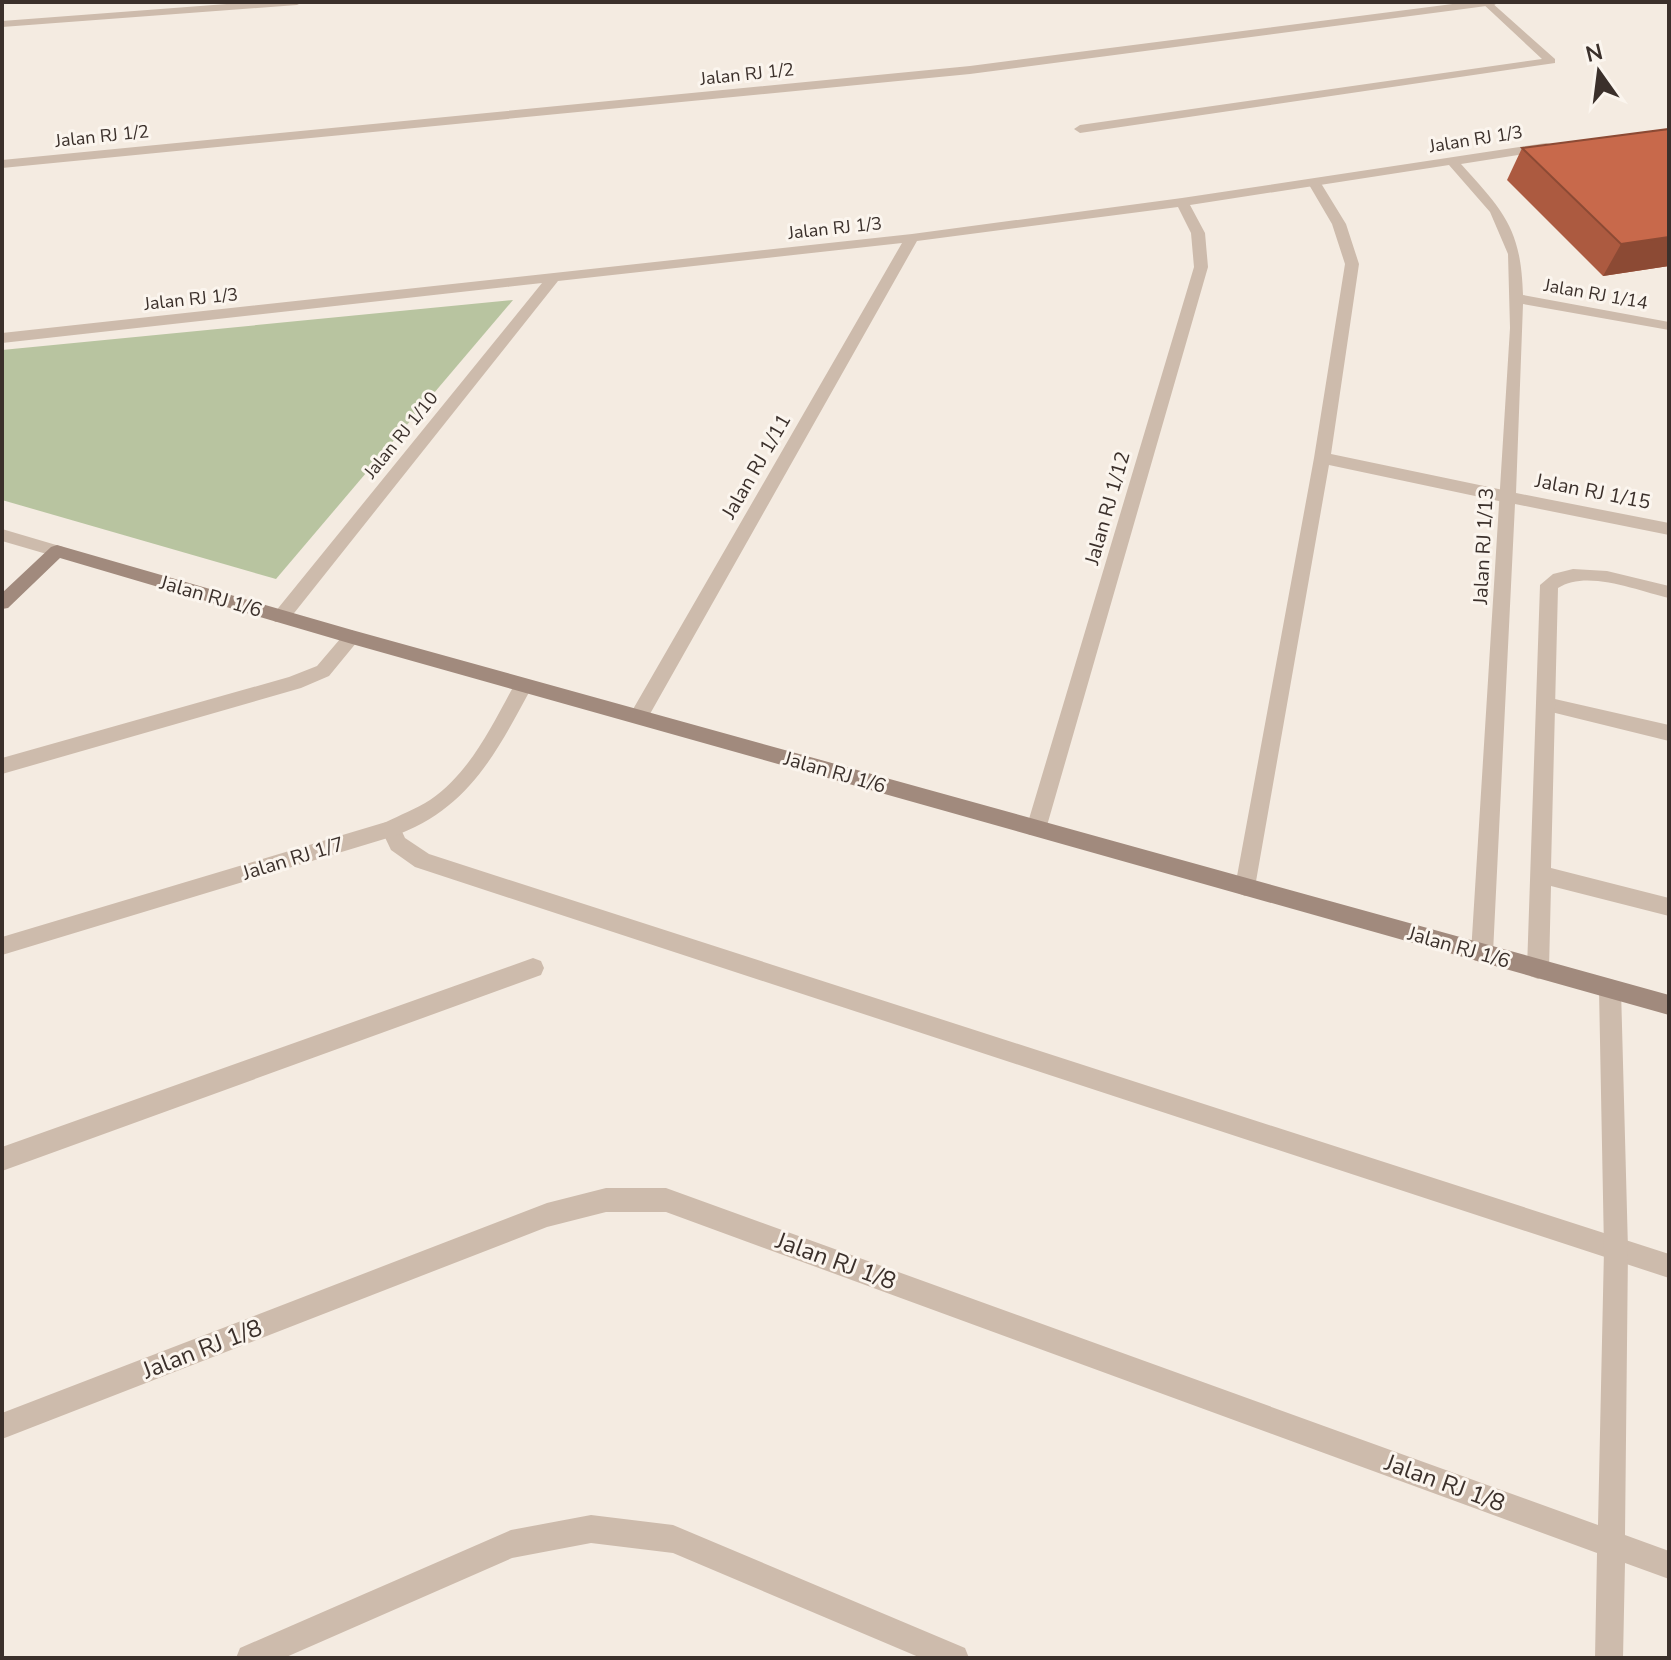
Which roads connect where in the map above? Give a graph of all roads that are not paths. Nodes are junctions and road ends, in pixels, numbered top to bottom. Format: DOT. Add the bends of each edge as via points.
graph roads {
  1 [pos="297,2"];
  2 [pos="1494,2"];
  3 [pos="1486,3"];
  4 [pos="2,24"];
  5 [pos="1080,129"];
  6 [pos="1557,145"];
  7 [pos="1452,161"];
  8 [pos="2,164"];
  9 [pos="1314,183"];
  10 [pos="1182,202"];
  11 [pos="912,238"];
  12 [pos="553,278"];
  13 [pos="1516,298"];
  14 [pos="1669,326"];
  15 [pos="2,338"];
  16 [pos="1322,458"];
  17 [pos="1508,497"];
  18 [pos="1669,529"];
  19 [pos="2,535"];
  20 [pos="57,551"];
  21 [pos="1669,592"];
  22 [pos="2,603"];
  23 [pos="281,617"];
  24 [pos="352,637"];
  25 [pos="524,685"];
  26 [pos="1546,704"];
  27 [pos="639,716"];
  28 [pos="1669,733"];
  29 [pos="2,766"];
  30 [pos="391,829"];
  31 [pos="1036,829"];
  32 [pos="1543,875"];
  33 [pos="1245,887"];
  34 [pos="1669,907"];
  35 [pos="2,946"];
  36 [pos="1482,953"];
  37 [pos="533,968"];
  38 [pos="1538,969"];
  39 [pos="1610,989"];
  40 [pos="1669,1005"];
  41 [pos="2,1159"];
  42 [pos="1616,1249"];
  43 [pos="1669,1266"];
  44 [pos="2,1426"];
  45 [pos="1609,1543"];
  46 [pos="1669,1565"];
  47 [pos="250,1658"];
  48 [pos="955,1658"];
  49 [pos="1609,1658"];
  1 -- 4 [label="street"];
  2 -- 3 [label="street, Jalan RJ 1/2"];
  3 -- 5 [label="street" via="1551,61"];
  3 -- 8 [label="street, Jalan RJ 1/2" via="970,70"];
  6 -- 7 [label="street, Jalan RJ 1/3"];
  7 -- 9 [label="street, Jalan RJ 1/3"];
  7 -- 13 [label="street, Jalan RJ 1/13" via="1496,211 1515,254"];
  9 -- 10 [label="street, Jalan RJ 1/3"];
  9 -- 16 [label="street" via="1339,224 1352,264"];
  10 -- 11 [label="street, Jalan RJ 1/3"];
  10 -- 31 [label="street, Jalan RJ 1/12" via="1198,233 1201,267"];
  11 -- 12 [label="street, Jalan RJ 1/3"];
  11 -- 27 [label="street, Jalan RJ 1/11"];
  12 -- 15 [label="street, Jalan RJ 1/3"];
  12 -- 23 [label="street, Jalan RJ 1/10"];
  13 -- 14 [label="street, Jalan RJ 1/14"];
  13 -- 17 [label="street, Jalan RJ 1/13"];
  16 -- 17 [label="street, Jalan RJ 1/15"];
  16 -- 33 [label="street"];
  17 -- 18 [label="street, Jalan RJ 1/15"];
  17 -- 36 [label="street, Jalan RJ 1/13"];
  19 -- 20 [label="street, Jalan RJ 1/6"];
  20 -- 22 [label="street"];
  20 -- 23 [label="street, Jalan RJ 1/6"];
  21 -- 26 [label="street" via="1587,575 1554,579 1549,585"];
  23 -- 24 [label="street, Jalan RJ 1/6"];
  24 -- 25 [label="street, Jalan RJ 1/6"];
  24 -- 29 [label="street" via="323,671 294,683"];
  25 -- 27 [label="street, Jalan RJ 1/6"];
  25 -- 30 [label="street, Jalan RJ 1/7" via="478,766 460,786 436,806"];
  26 -- 28 [label="street"];
  26 -- 32 [label="street"];
  27 -- 31 [label="street, Jalan RJ 1/6"];
  30 -- 35 [label="street, Jalan RJ 1/7"];
  30 -- 42 [label="street" via="398,844 422,861"];
  31 -- 33 [label="street, Jalan RJ 1/6"];
  32 -- 34 [label="street"];
  32 -- 38 [label="street"];
  33 -- 36 [label="street, Jalan RJ 1/6"];
  36 -- 38 [label="street, Jalan RJ 1/6"];
  37 -- 41 [label="street"];
  38 -- 39 [label="street, Jalan RJ 1/6"];
  39 -- 40 [label="street, Jalan RJ 1/6"];
  39 -- 42 [label="street"];
  42 -- 43 [label="street"];
  42 -- 45 [label="street"];
  44 -- 45 [label="street, Jalan RJ 1/8" via="547,1215 606,1200 666,1200"];
  45 -- 46 [label="street, Jalan RJ 1/8"];
  45 -- 49 [label="street"];
  47 -- 48 [label="street" via="511,1544 591,1529 673,1539"];
}
